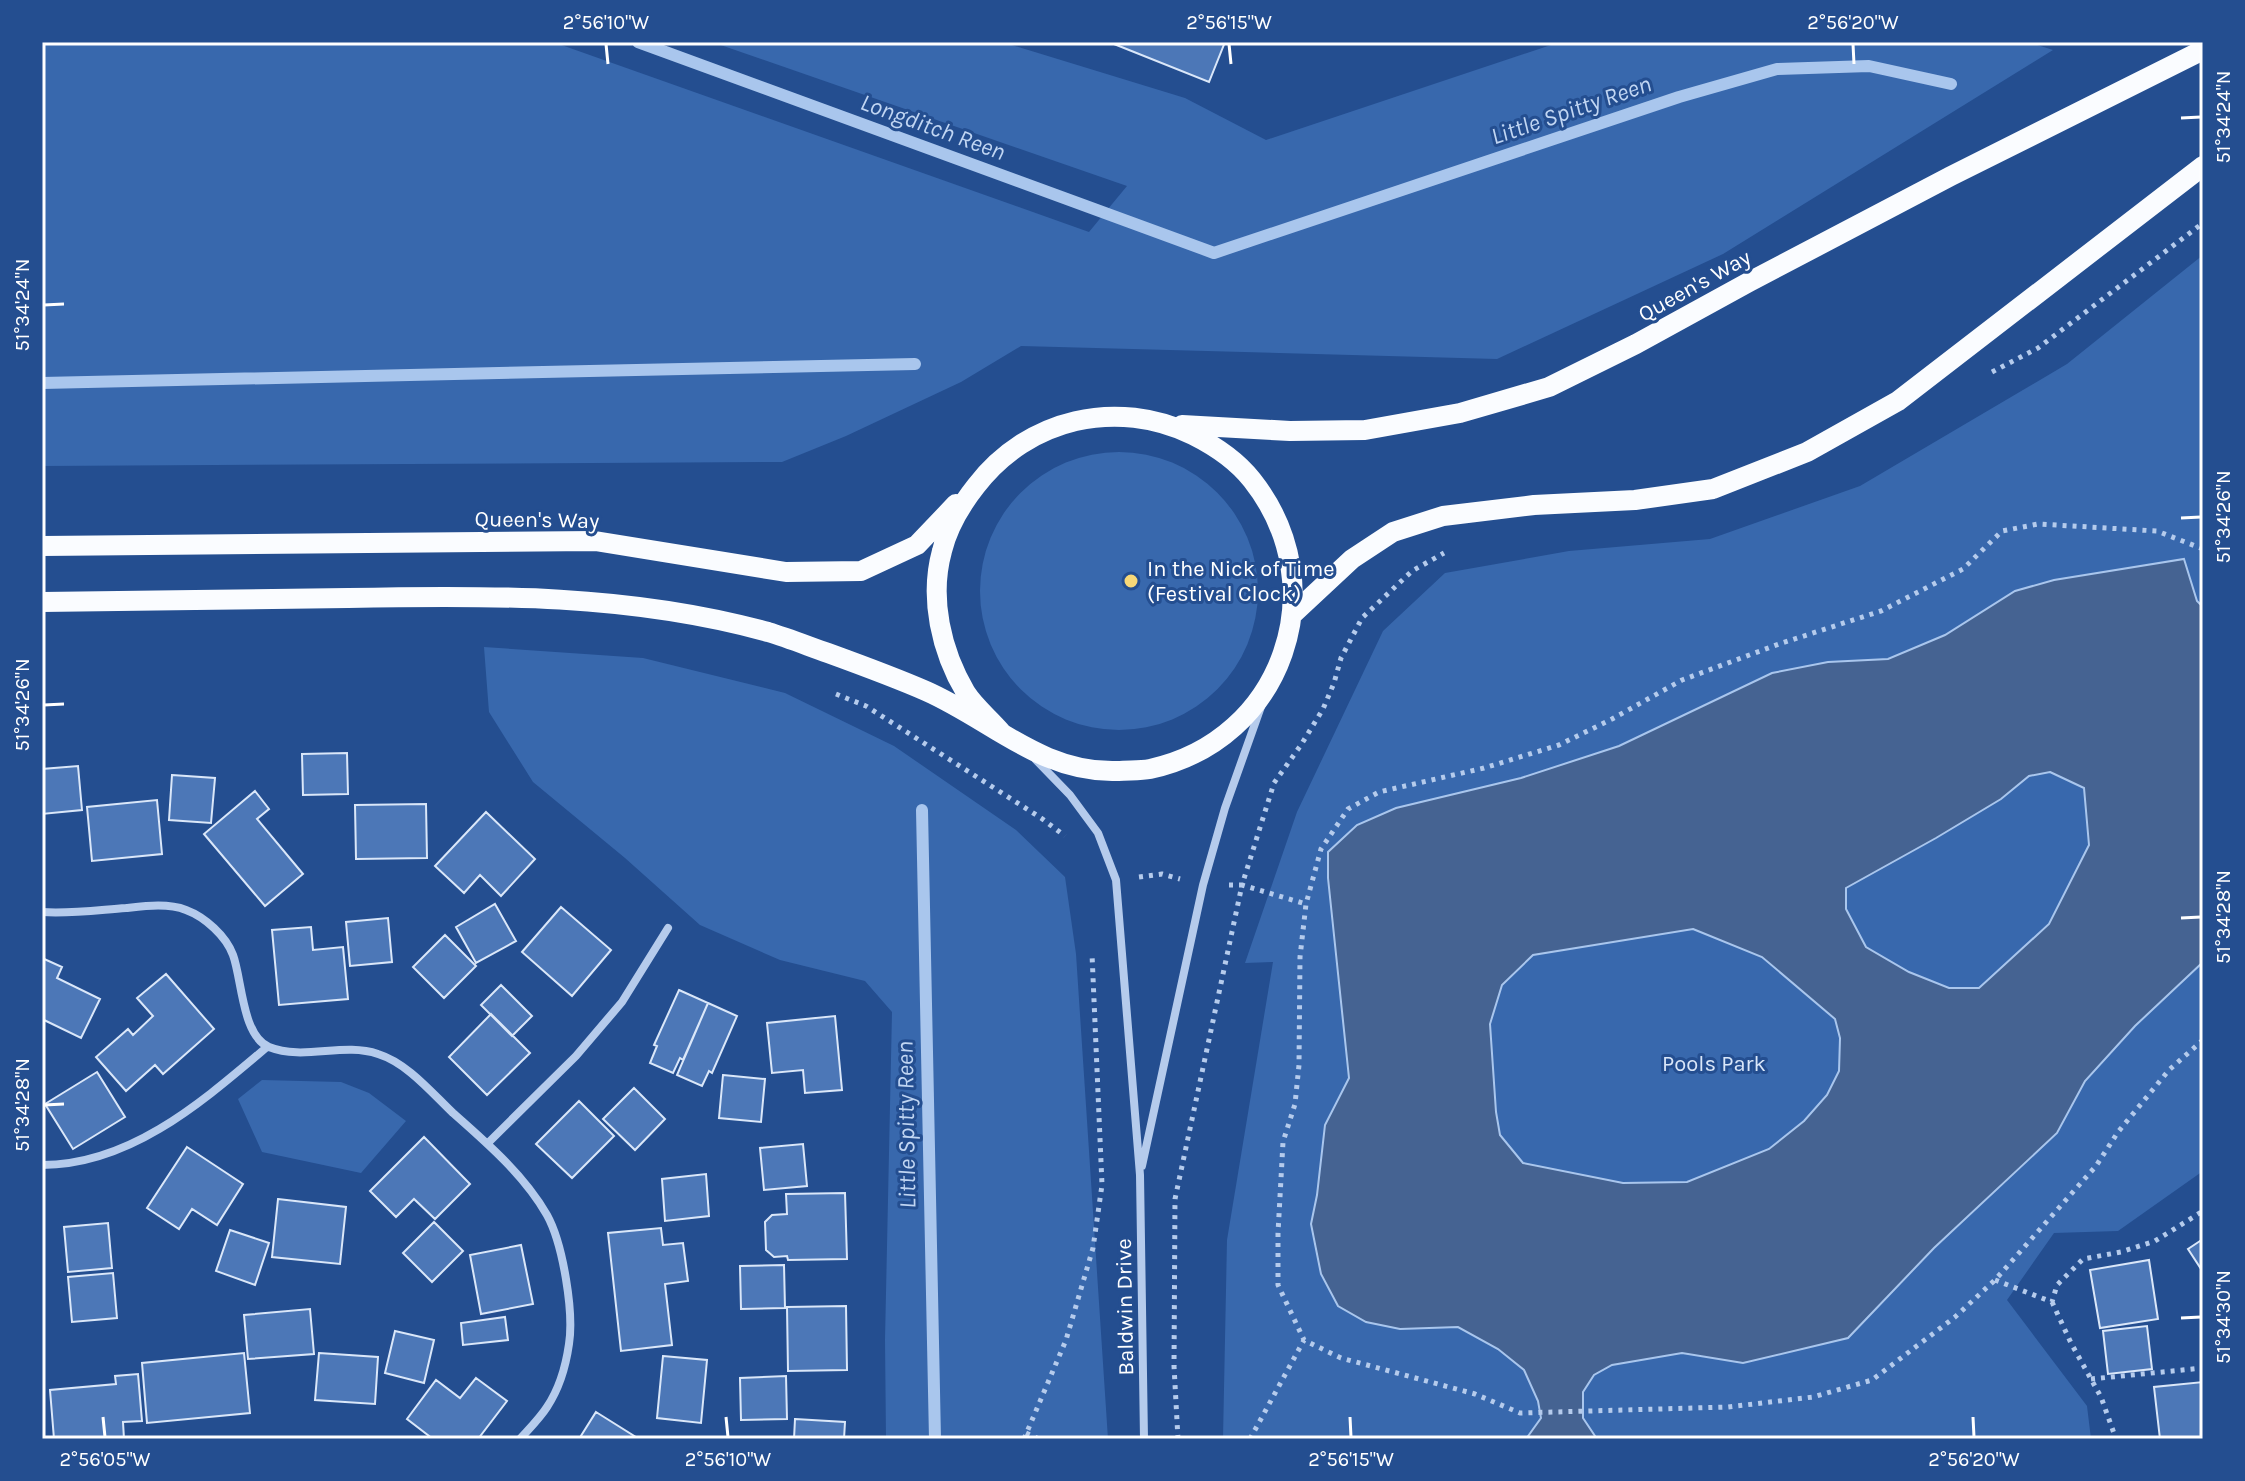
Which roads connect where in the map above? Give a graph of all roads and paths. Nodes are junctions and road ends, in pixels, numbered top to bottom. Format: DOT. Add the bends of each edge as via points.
graph roads {
  1 [pos="2203,50"];
  2 [pos="2203,166"];
  3 [pos="2203,223"];
  4 [pos="1988,374"];
  5 [pos="1170,424"];
  6 [pos="990,467"];
  7 [pos="42,546"];
  8 [pos="2203,549"];
  9 [pos="1451,550"];
  10 [pos="42,602"];
  11 [pos="1293,614"];
  12 [pos="1269,686"];
  13 [pos="823,689"];
  14 [pos="1001,732"];
  15 [pos="1024,748"];
  16 [pos="1067,838"];
  17 [pos="1116,880"];
  18 [pos="1203,885"];
  19 [pos="1242,885"];
  20 [pos="1306,904"];
  21 [pos="42,912"];
  22 [pos="668,928"];
  23 [pos="1092,949"];
  24 [pos="2203,1040"];
  25 [pos="267,1047"];
  26 [pos="488,1143"];
  27 [pos="42,1165"];
  28 [pos="1140,1175"];
  29 [pos="2203,1211"];
  30 [pos="1995,1280"];
  31 [pos="2052,1302"];
  32 [pos="1304,1340"];
  33 [pos="2203,1368"];
  34 [pos="2091,1379"];
  35 [pos="1025,1436"];
  36 [pos="520,1439"];
  37 [pos="1039,1439"];
  38 [pos="1144,1439"];
  39 [pos="1178,1439"];
  40 [pos="1250,1439"];
  41 [pos="2116,1439"];
  1 -- 5 [label="main road, Queen's Way" via="1549,387 1460,413 1365,430"];
  2 -- 11 [label="main road" via="1898,401 1807,452 1713,489 1443,516 1393,532 1352,559"];
  3 -- 4 [label="path" via="2038,348"];
  5 -- 6 [label="main road, Queen's Way" via="1123,416 1076,420 1030,437"];
  5 -- 11 [label="main road, Queen's Way" via="1213,445 1249,476 1276,516 1291,563"];
  6 -- 7 [label="main road, Queen's Way" via="917,545 861,571 786,572 595,541"];
  6 -- 14 [label="main road, Queen's Way" via="959,508 941,551 936,600 945,650 968,696"];
  8 -- 20 [label="path" via="2157,531 2038,524 2002,531 1963,569 1881,611 1682,680 1559,745 1379,792 1348,809 1321,849"];
  9 -- 19 [label="path" via="1412,571 1362,618 1323,709 1274,783"];
  10 -- 14 [label="main road, Queen's Way" via="427,596 564,599 668,609 771,633 858,664 931,693"];
  11 -- 12 [label="main road, Queen's Way" via="1285,651"];
  12 -- 15 [label="main road, Queen's Way" via="1238,724 1197,753 1148,770 1095,772"];
  12 -- 18 [label="street"];
  13 -- 16 [label="path" via="866,706"];
  14 -- 15 [label="main road, Queen's Way"];
  15 -- 17 [label="street" via="1098,833"];
  17 -- 18 [label="path" via="1162,874"];
  17 -- 28 [label="street"];
  18 -- 19 [label="path"];
  18 -- 28 [label="street"];
  19 -- 20 [label="path"];
  19 -- 39 [label="path" via="1175,1199"];
  20 -- 32 [label="path" via="1299,1065 1295,1104 1283,1142 1278,1259 1278,1285"];
  21 -- 25 [label="street" via="155,905 185,909 212,925 233,953 252,1030"];
  22 -- 26 [label="street" via="622,1002"];
  23 -- 35 [label="path" via="1102,1185 1093,1248 1066,1340"];
  24 -- 30 [label="path" via="2169,1070 2096,1166"];
  25 -- 26 [label="street" via="376,1053 401,1065"];
  25 -- 27 [label="street" via="148,1136 106,1154"];
  26 -- 36 [label="street" via="547,1215 562,1256 568,1298 570,1342 562,1376 547,1407"];
  28 -- 38 [label="street, Baldwin Drive"];
  29 -- 31 [label="path" via="2155,1241 2083,1259 2057,1285"];
  30 -- 31 [label="path"];
  30 -- 32 [label="path" via="1872,1380 1813,1397 1728,1407 1520,1413 1475,1394 1341,1358"];
  31 -- 34 [label="path"];
  32 -- 40 [label="path"];
  33 -- 34 [label="path"];
  34 -- 41 [label="path"];
  35 -- 37 [label="path"];
}
